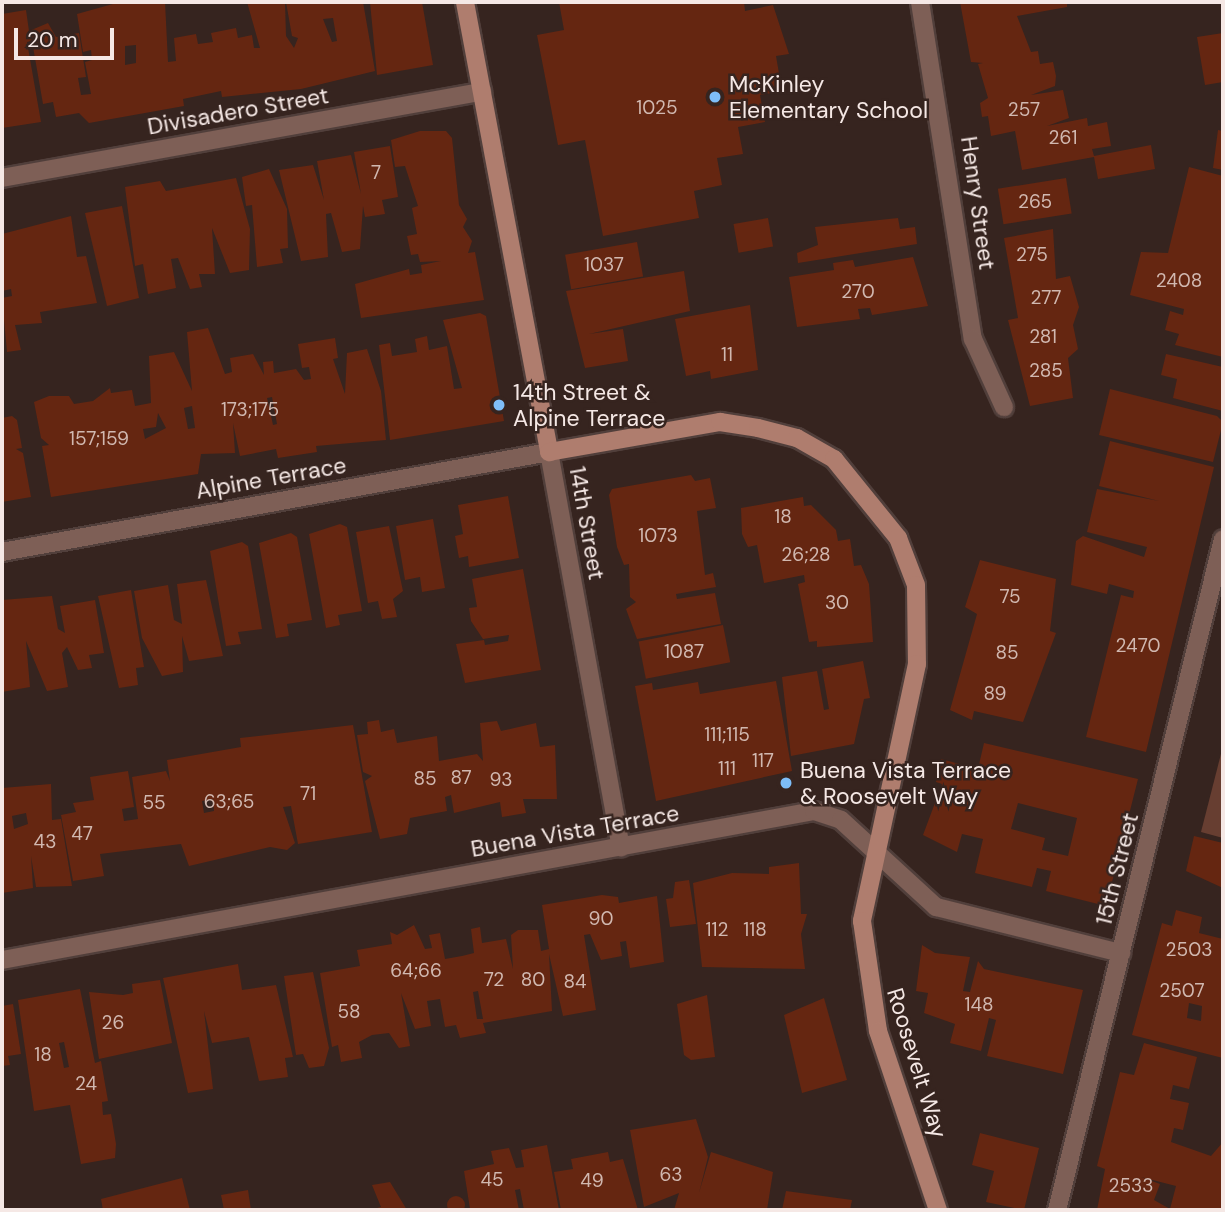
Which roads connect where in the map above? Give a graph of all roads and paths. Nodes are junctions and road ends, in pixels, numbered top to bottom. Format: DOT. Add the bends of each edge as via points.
graph roads {
  1 [pos="465,2"];
  2 [pos="920,2"];
  3 [pos="482,92"];
  4 [pos="2,178"];
  5 [pos="1004,407"];
  6 [pos="548,452"];
  7 [pos="1223,539"];
  8 [pos="2,552"];
  9 [pos="621,847"];
  10 [pos="875,852"];
  11 [pos="1121,953"];
  12 [pos="2,960"];
  13 [pos="939,1210"];
  14 [pos="1057,1210"];
  1 -- 3 [label="street, 14th Street"];
  2 -- 5 [label="street, Henry Street" via="973,339"];
  3 -- 4 [label="street, Divisadero Street"];
  3 -- 6 [label="street, 14th Street"];
  6 -- 8 [label="street, Alpine Terrace"];
  6 -- 9 [label="street, 14th Street"];
  6 -- 10 [label="street, Roosevelt Way" via="720,422 797,438 834,459 872,498 898,538 916,585 917,664"];
  7 -- 11 [label="street, 15th Street"];
  9 -- 10 [label="street, Buena Vista Terrace" via="814,811 841,820"];
  9 -- 12 [label="street, Buena Vista Terrace"];
  10 -- 11 [label="street, Buena Vista Terrace" via="936,906"];
  10 -- 13 [label="street, Roosevelt Way" via="862,920 866,980"];
  11 -- 14 [label="street, 15th Street"];
}
